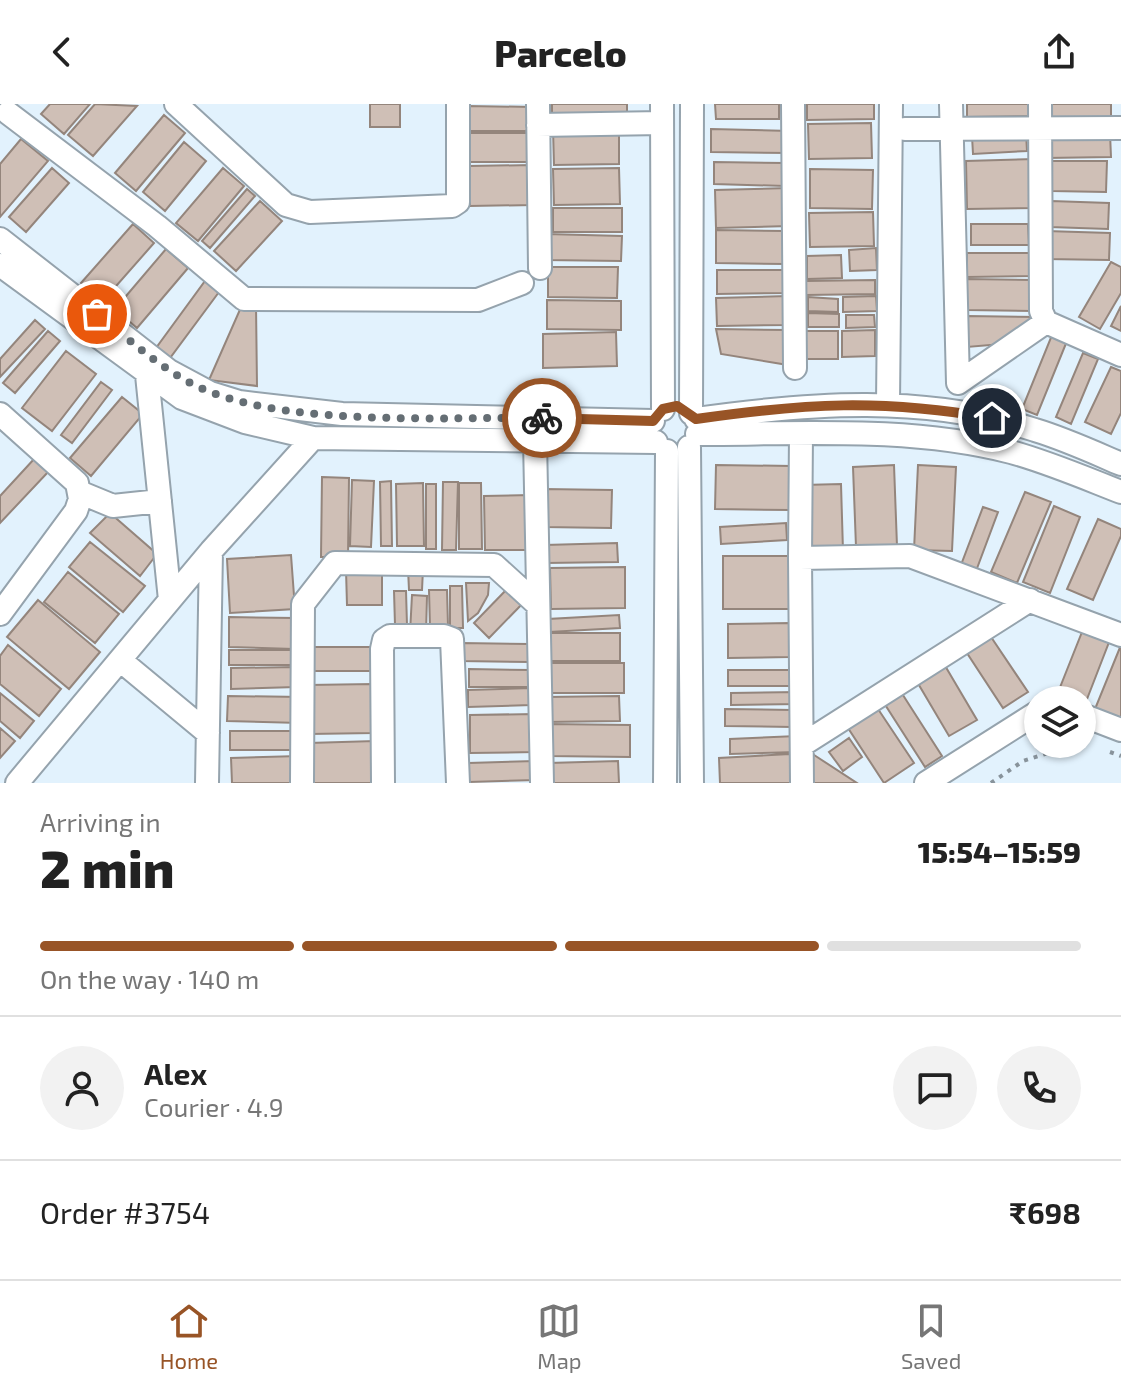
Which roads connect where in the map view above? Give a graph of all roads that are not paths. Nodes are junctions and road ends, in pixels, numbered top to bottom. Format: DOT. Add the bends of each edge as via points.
graph roads {
  1 [pos="176,104"];
  2 [pos="458,104"];
  3 [pos="692,104"];
  4 [pos="793,104"];
  5 [pos="891,104"];
  6 [pos="951,104"];
  7 [pos="1040,104"];
  8 [pos="8,113"];
  9 [pos="538,114"];
  10 [pos="662,114"];
  11 [pos="951,128"];
  12 [pos="1040,128"];
  13 [pos="1121,128"];
  14 [pos="905,129"];
  15 [pos="0,239"];
  16 [pos="0,265"];
  17 [pos="540,268"];
  18 [pos="522,283"];
  19 [pos="1046,322"];
  20 [pos="1121,355"];
  21 [pos="795,368"];
  22 [pos="147,375"];
  23 [pos="888,404"];
  24 [pos="0,414"];
  25 [pos="677,430"];
  26 [pos="801,434"];
  27 [pos="313,438"];
  28 [pos="535,440"];
  29 [pos="1121,464"];
  30 [pos="79,492"];
  31 [pos="1121,492"];
  32 [pos="160,501"];
  33 [pos="211,551"];
  34 [pos="800,558"];
  35 [pos="170,600"];
  36 [pos="1030,600"];
  37 [pos="538,605"];
  38 [pos="0,614"];
  39 [pos="1121,635"];
  40 [pos="120,660"];
  41 [pos="1096,720"];
  42 [pos="1024,721"];
  43 [pos="1121,730"];
  44 [pos="208,733"];
  45 [pos="802,745"];
  46 [pos="17,783"];
  47 [pos="207,783"];
  48 [pos="302,783"];
  49 [pos="383,783"];
  50 [pos="458,783"];
  51 [pos="542,783"];
  52 [pos="665,783"];
  53 [pos="692,783"];
  54 [pos="802,783"];
  55 [pos="926,783"];
  1 -- 2 [label="street" via="286,205 310,212 458,202"];
  3 -- 25 [label="street"];
  4 -- 21 [label="street"];
  5 -- 23 [label="street"];
  6 -- 11 [label="street"];
  7 -- 12 [label="street"];
  8 -- 18 [label="street" via="244,299 478,300"];
  9 -- 10 [label="street"];
  9 -- 17 [label="street"];
  10 -- 25 [label="street"];
  11 -- 12 [label="street"];
  11 -- 14 [label="street"];
  11 -- 19 [label="street" via="958,383"];
  12 -- 13 [label="street"];
  12 -- 19 [label="street" via="1041,311"];
  15 -- 25 [label="street" via="169,371 239,402 342,414"];
  16 -- 22 [label="street"];
  19 -- 20 [label="street"];
  22 -- 27 [label="street" via="182,398 232,417"];
  22 -- 32 [label="street"];
  23 -- 25 [label="street" via="794,405"];
  23 -- 29 [label="street" via="992,418"];
  24 -- 30 [label="street" via="71,478"];
  25 -- 26 [label="street"];
  25 -- 28 [label="street"];
  25 -- 52 [label="street"];
  25 -- 53 [label="street"];
  26 -- 31 [label="street" via="882,434 963,443 1011,452"];
  26 -- 34 [label="street"];
  27 -- 28 [label="street"];
  27 -- 33 [label="street"];
  28 -- 37 [label="street"];
  30 -- 32 [label="street" via="113,506"];
  30 -- 38 [label="street" via="76,511"];
  32 -- 35 [label="street"];
  33 -- 35 [label="street"];
  33 -- 44 [label="street"];
  34 -- 36 [label="street" via="910,556"];
  34 -- 45 [label="street"];
  35 -- 40 [label="street"];
  36 -- 39 [label="street"];
  36 -- 45 [label="street"];
  37 -- 48 [label="street" via="494,565 335,563 303,604"];
  37 -- 51 [label="street"];
  40 -- 44 [label="street"];
  40 -- 46 [label="street"];
  41 -- 43 [label="street"];
  42 -- 55 [label="street"];
  44 -- 47 [label="street"];
  45 -- 54 [label="street"];
  49 -- 50 [label="street" via="382,649 390,636 452,639"];
}
